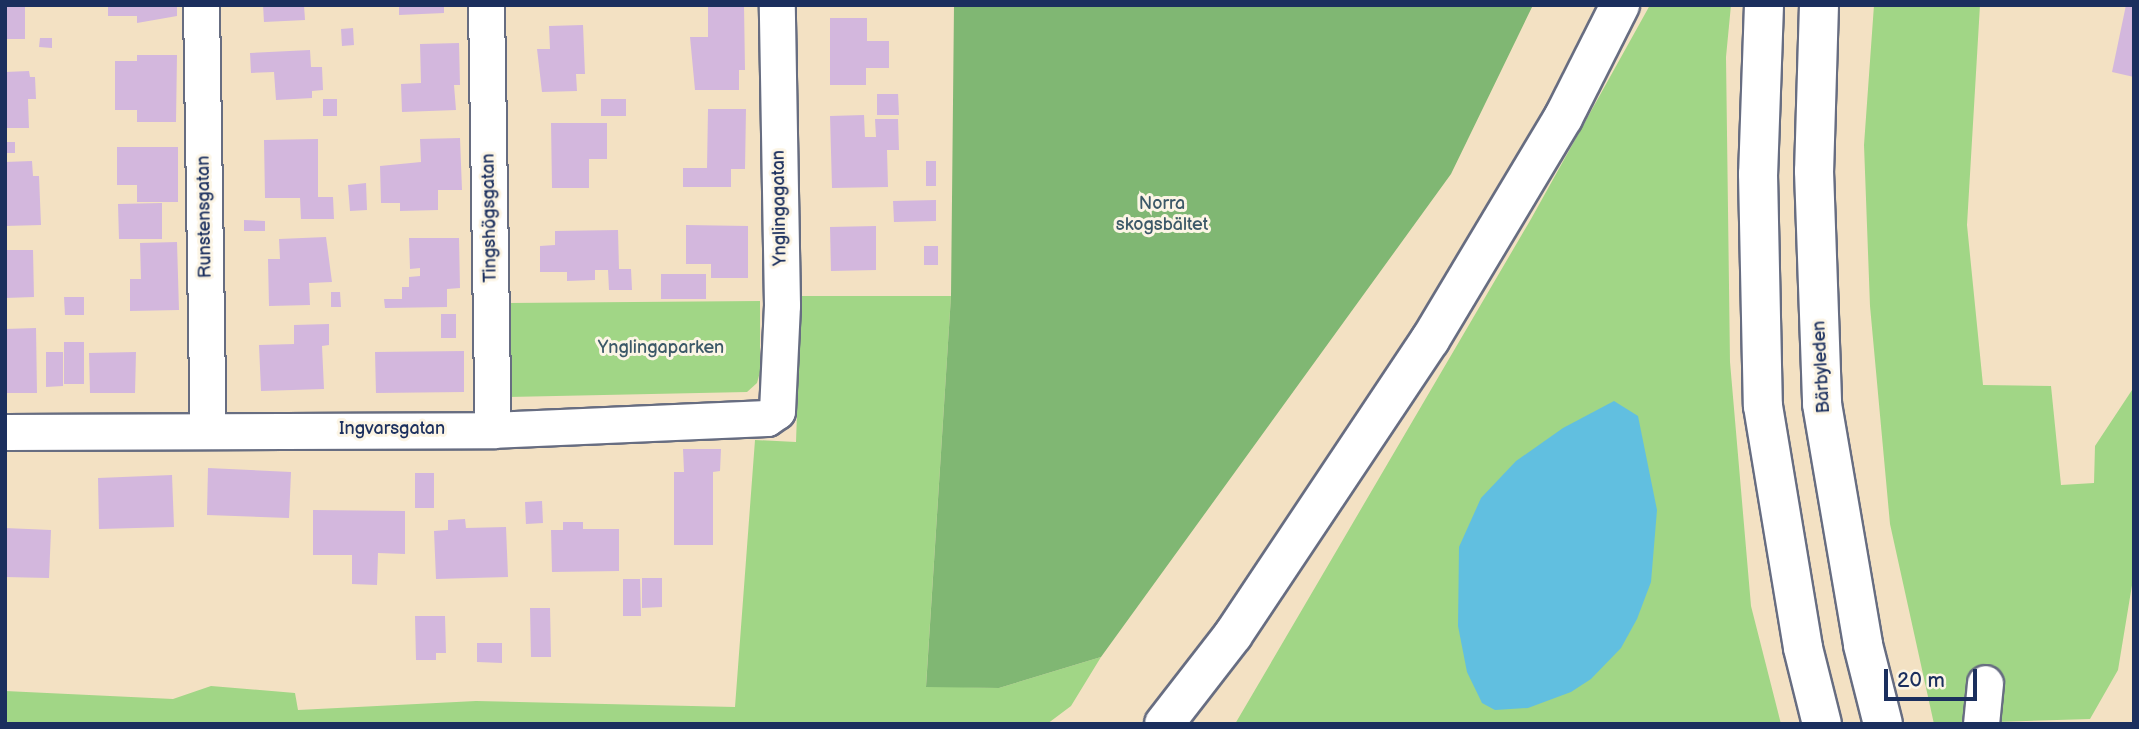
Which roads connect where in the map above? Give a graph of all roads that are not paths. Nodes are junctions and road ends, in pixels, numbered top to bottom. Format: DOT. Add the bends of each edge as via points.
graph roads {
  1 [pos="201,5"];
  2 [pos="486,5"];
  3 [pos="776,5"];
  4 [pos="1620,5"];
  5 [pos="1764,5"];
  6 [pos="1819,5"];
  7 [pos="777,411"];
  8 [pos="208,428"];
  9 [pos="493,430"];
  10 [pos="5,432"];
  11 [pos="1985,683"];
  12 [pos="1164,724"];
  13 [pos="1822,724"];
  14 [pos="1883,724"];
  15 [pos="1981,724"];
  1 -- 8 [label="street, Runstensgatan"];
  2 -- 9 [label="street, Tingshögsgatan"];
  3 -- 7 [label="street, Ynglingagatan" via="782,305"];
  4 -- 12 [label="main road" via="1563,118 1430,340 1233,635"];
  5 -- 13 [label="main road" via="1758,174 1763,406 1803,648"];
  6 -- 14 [label="main road, Bärbyleden" via="1814,171 1822,404 1863,645"];
  7 -- 9 [label="street, Ingvarsgatan" via="767,418"];
  8 -- 9 [label="street, Ingvarsgatan"];
  8 -- 10 [label="street, Ingvarsgatan"];
  11 -- 15 [label="street"];
}
